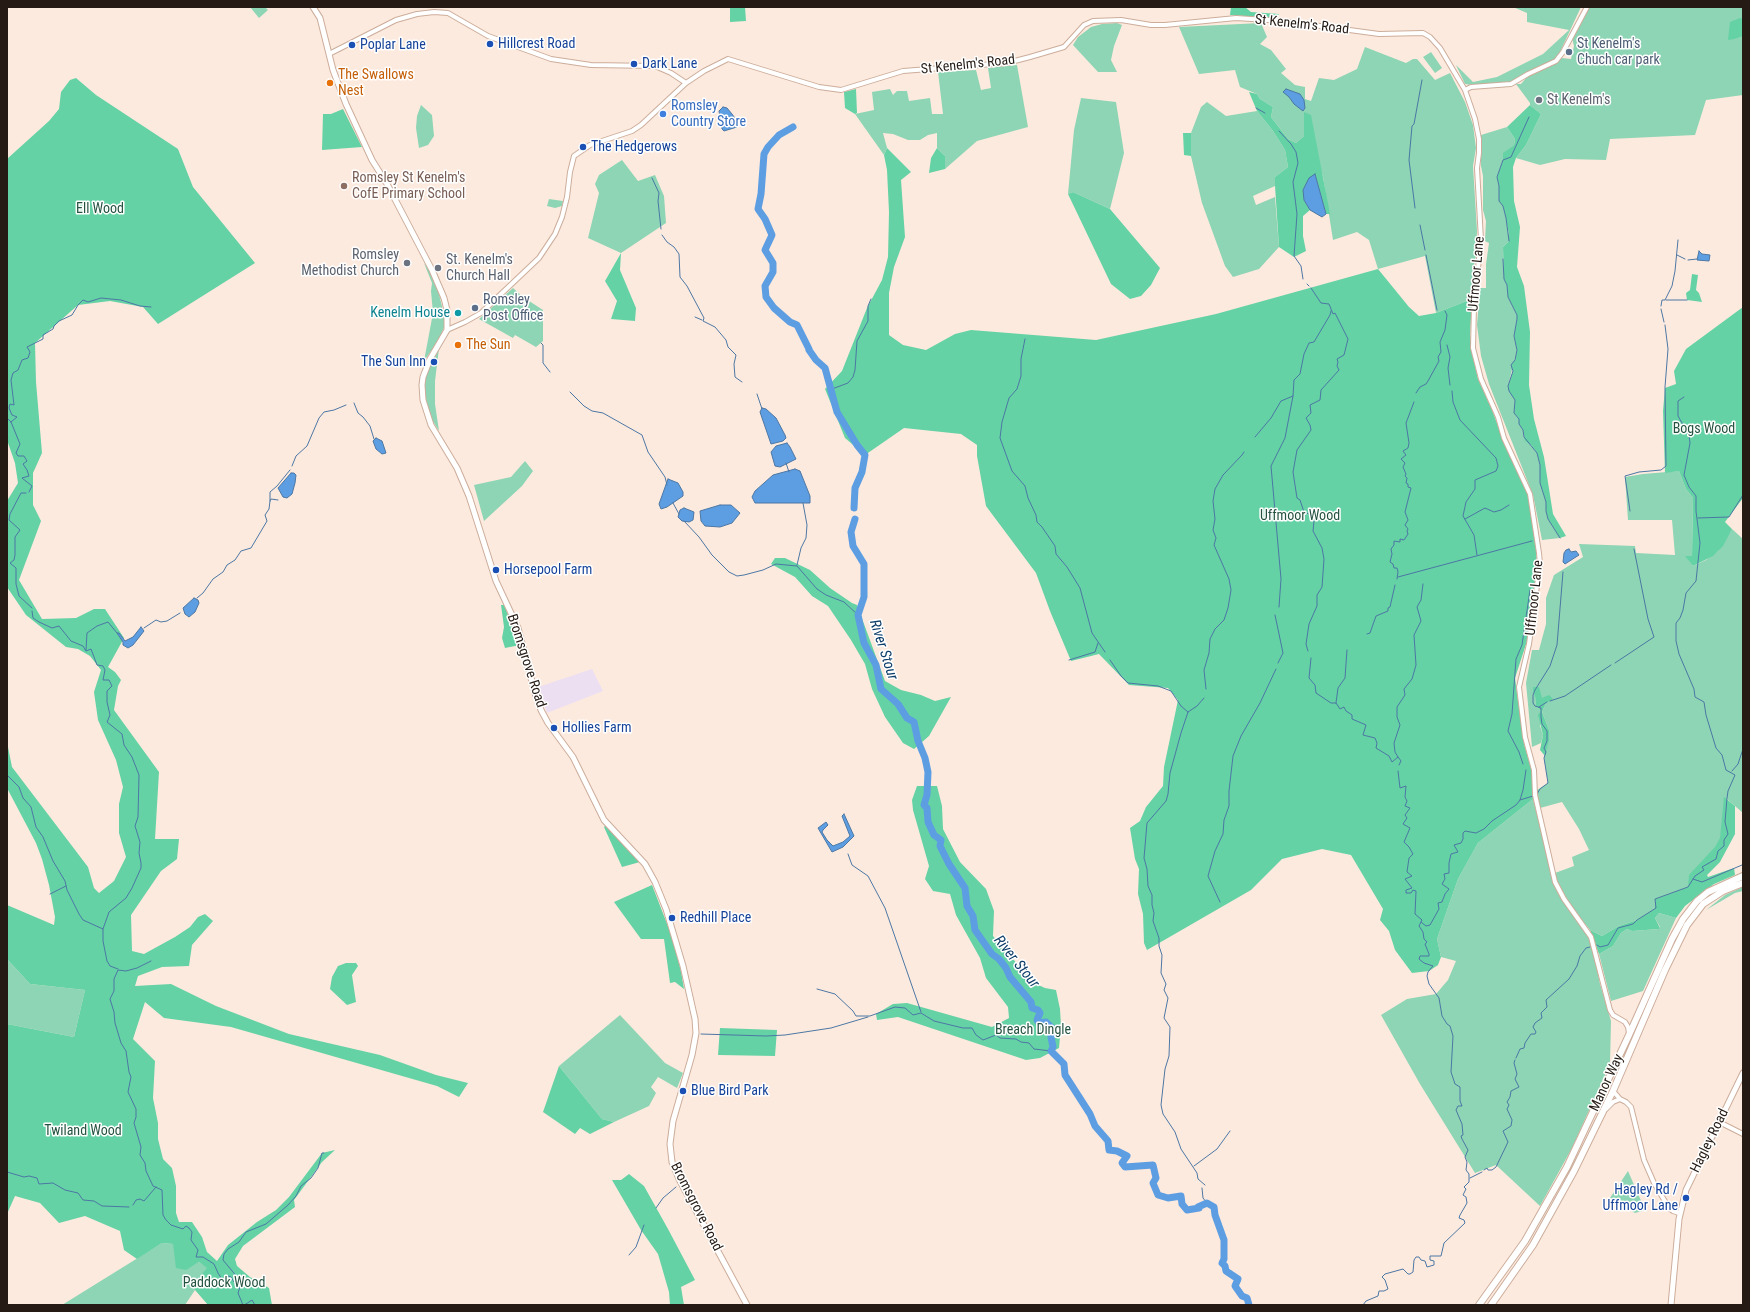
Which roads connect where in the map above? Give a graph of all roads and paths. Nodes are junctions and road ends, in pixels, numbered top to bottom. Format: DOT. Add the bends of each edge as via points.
graph roads {
  1 [pos="313,7"];
  2 [pos="1588,7"];
  3 [pos="329,54"];
  4 [pos="686,83"];
  5 [pos="1465,90"];
  6 [pos="448,330"];
  7 [pos="1743,876"];
  8 [pos="1743,883"];
  9 [pos="1639,1015"];
  10 [pos="1625,1022"];
  11 [pos="1629,1036"];
  12 [pos="1743,1073"];
  13 [pos="1614,1091"];
  14 [pos="1620,1099"];
  15 [pos="1603,1112"];
  16 [pos="1719,1122"];
  17 [pos="1743,1134"];
  18 [pos="1679,1213"];
  19 [pos="748,1305"];
  20 [pos="1479,1305"];
  21 [pos="1491,1305"];
  22 [pos="1671,1305"];
  1 -- 3 [label="main road" via="320,18"];
  2 -- 5 [label="street" via="1556,61 1511,84 1471,87"];
  3 -- 4 [label="street" via="396,20 423,13 448,13 488,36 551,59 591,65 655,66"];
  3 -- 6 [label="main road" via="337,81 362,139 435,276 448,310"];
  4 -- 5 [label="street, St Kenelm's Road" via="728,59 819,87 847,89 903,71 1007,63 1056,50 1064,47 1084,25 1093,22 1121,20 1165,25 1236,18 1283,21 1379,34 1423,33 1440,48"];
  4 -- 6 [label="street, St Kenelm's Road" via="632,131 590,145 574,156 562,217 555,234 539,258 481,313"];
  5 -- 10 [label="street, Uffmoor Lane" via="1475,119 1479,153 1477,168 1481,240 1475,291 1473,348 1481,379 1498,417 1504,438 1530,494 1540,553 1530,644 1519,687 1525,737 1536,779 1535,795 1555,882 1564,900 1591,937 1610,1010 1613,1015"];
  6 -- 19 [label="main road, Bromsgrove Road" via="430,359 423,377 423,400 427,414 469,496 496,581 518,628 541,710 573,757 604,820 645,864 666,909 683,966 696,1033 673,1121 670,1152 679,1179"];
  7 -- 9 [label="highway, Manor Way" via="1716,887 1691,908 1672,939"];
  8 -- 13 [label="highway, Manor Way" via="1723,891 1703,904 1687,925 1665,970"];
  9 -- 10 [label="street"];
  9 -- 11 [label="highway, Manor Way"];
  10 -- 11 [label="street"];
  11 -- 20 [label="highway, Manor Way" via="1567,1167 1525,1241"];
  12 -- 16 [label="main road, Hagley Road"];
  13 -- 14 [label="street"];
  13 -- 15 [label="highway, Manor Way"];
  14 -- 15 [label="street"];
  14 -- 18 [label="street" via="1631,1107 1644,1160 1654,1183 1670,1208"];
  15 -- 21 [label="highway, Manor Way" via="1533,1245"];
  16 -- 17 [label="street"];
  16 -- 18 [label="main road, Hagley Road" via="1686,1190"];
  18 -- 22 [label="main road, Hagley Road"];
}
